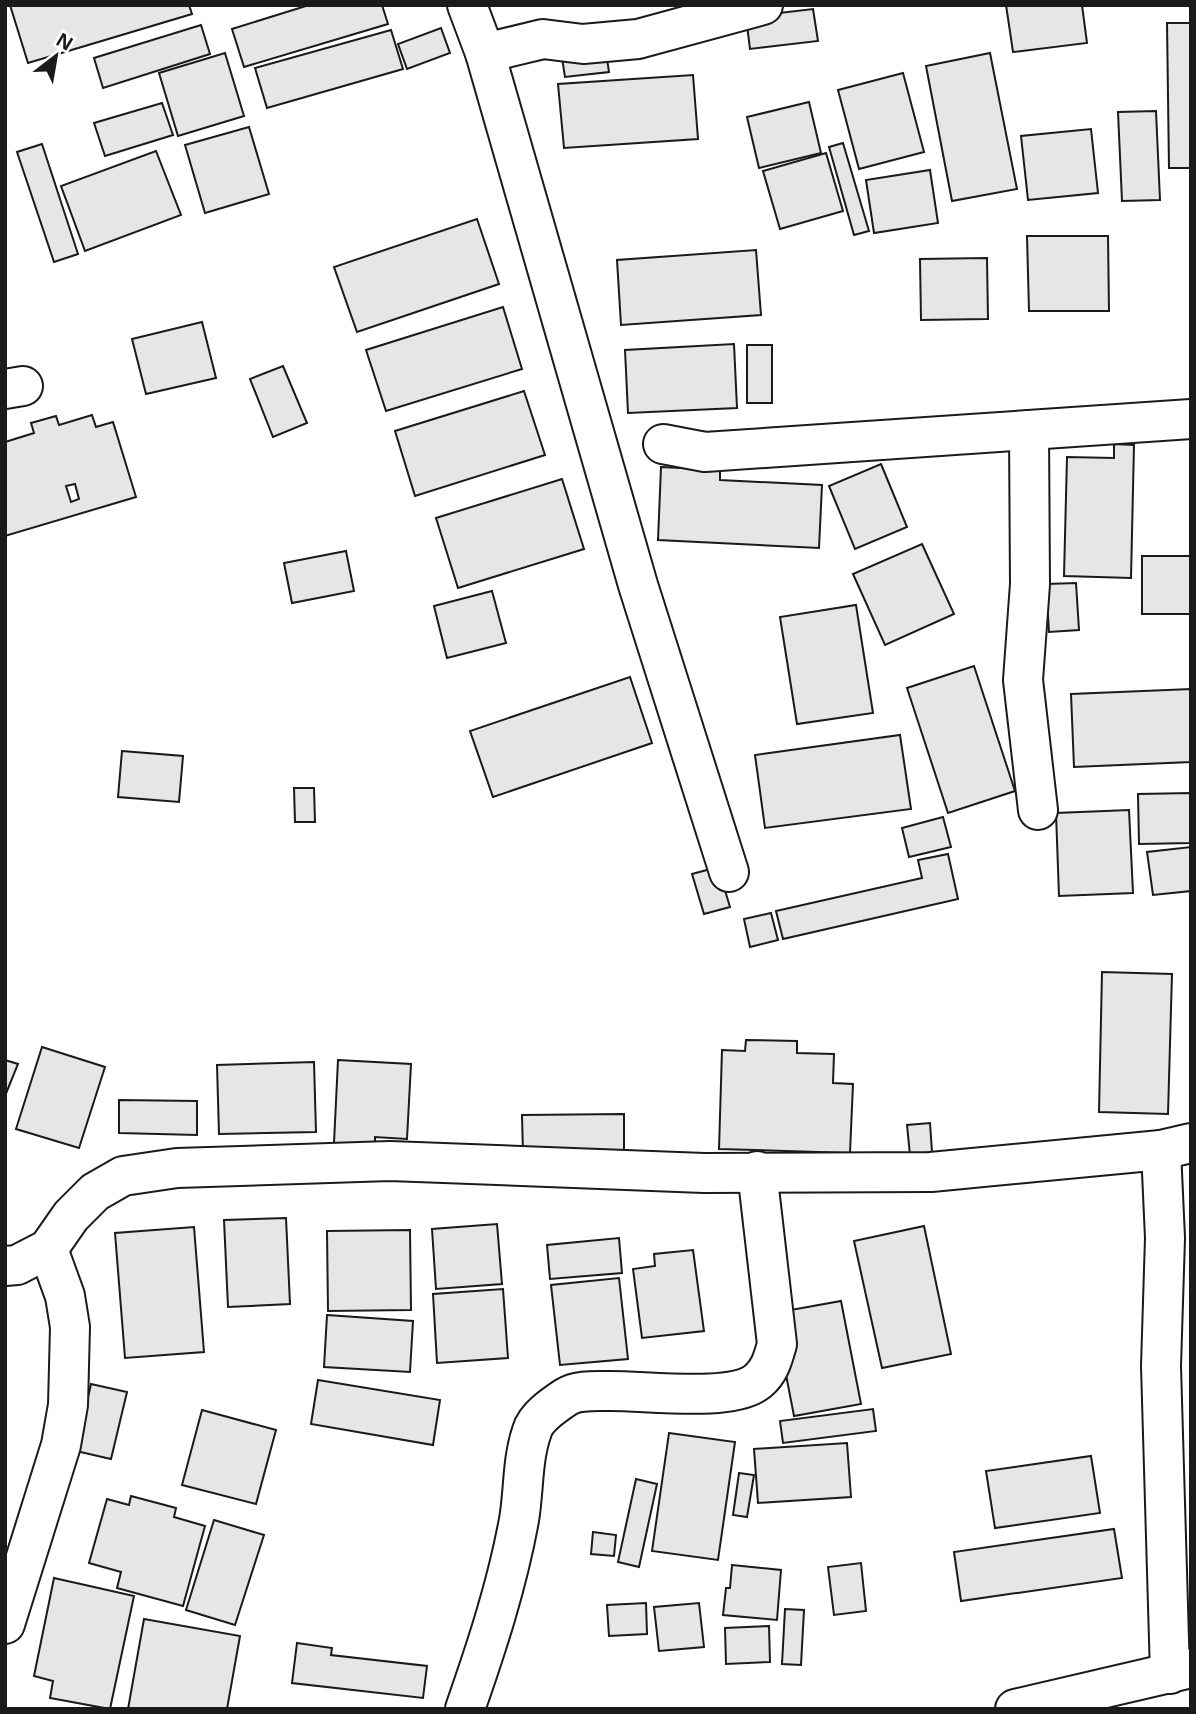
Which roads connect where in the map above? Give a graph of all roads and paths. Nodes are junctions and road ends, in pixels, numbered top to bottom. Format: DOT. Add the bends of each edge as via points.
graph roads {
  1 [pos="467,5"];
  2 [pos="763,5"];
  3 [pos="485,53"];
  4 [pos="1191,419"];
  5 [pos="1028,430"];
  6 [pos="663,444"];
  7 [pos="1038,810"];
  8 [pos="729,872"];
  9 [pos="1176,1147"];
  10 [pos="757,1171"];
  11 [pos="48,1249"];
  12 [pos="5,1266"];
  13 [pos="5,1625"];
  14 [pos="1180,1671"];
  15 [pos="465,1709"];
  16 [pos="1015,1709"];
  1 -- 3 [label="street"];
  2 -- 3 [label="street" via="638,38 583,44 543,39"];
  3 -- 8 [label="street" via="638,585"];
  4 -- 5 [label="street"];
  5 -- 6 [label="street" via="705,452"];
  5 -- 7 [label="street" via="1030,584 1023,680"];
  9 -- 10 [label="street" via="931,1172"];
  9 -- 14 [label="street" via="1165,1238 1161,1366"];
  10 -- 11 [label="street" via="390,1161 177,1168 123,1176 94,1192"];
  10 -- 15 [label="street" via="777,1344 771,1364 759,1380 725,1394 646,1390 568,1395 533,1428 499,1613"];
  11 -- 12 [label="street"];
  11 -- 13 [label="street" via="71,1327 68,1405 61,1445"];
  14 -- 16 [label="street"];
}
